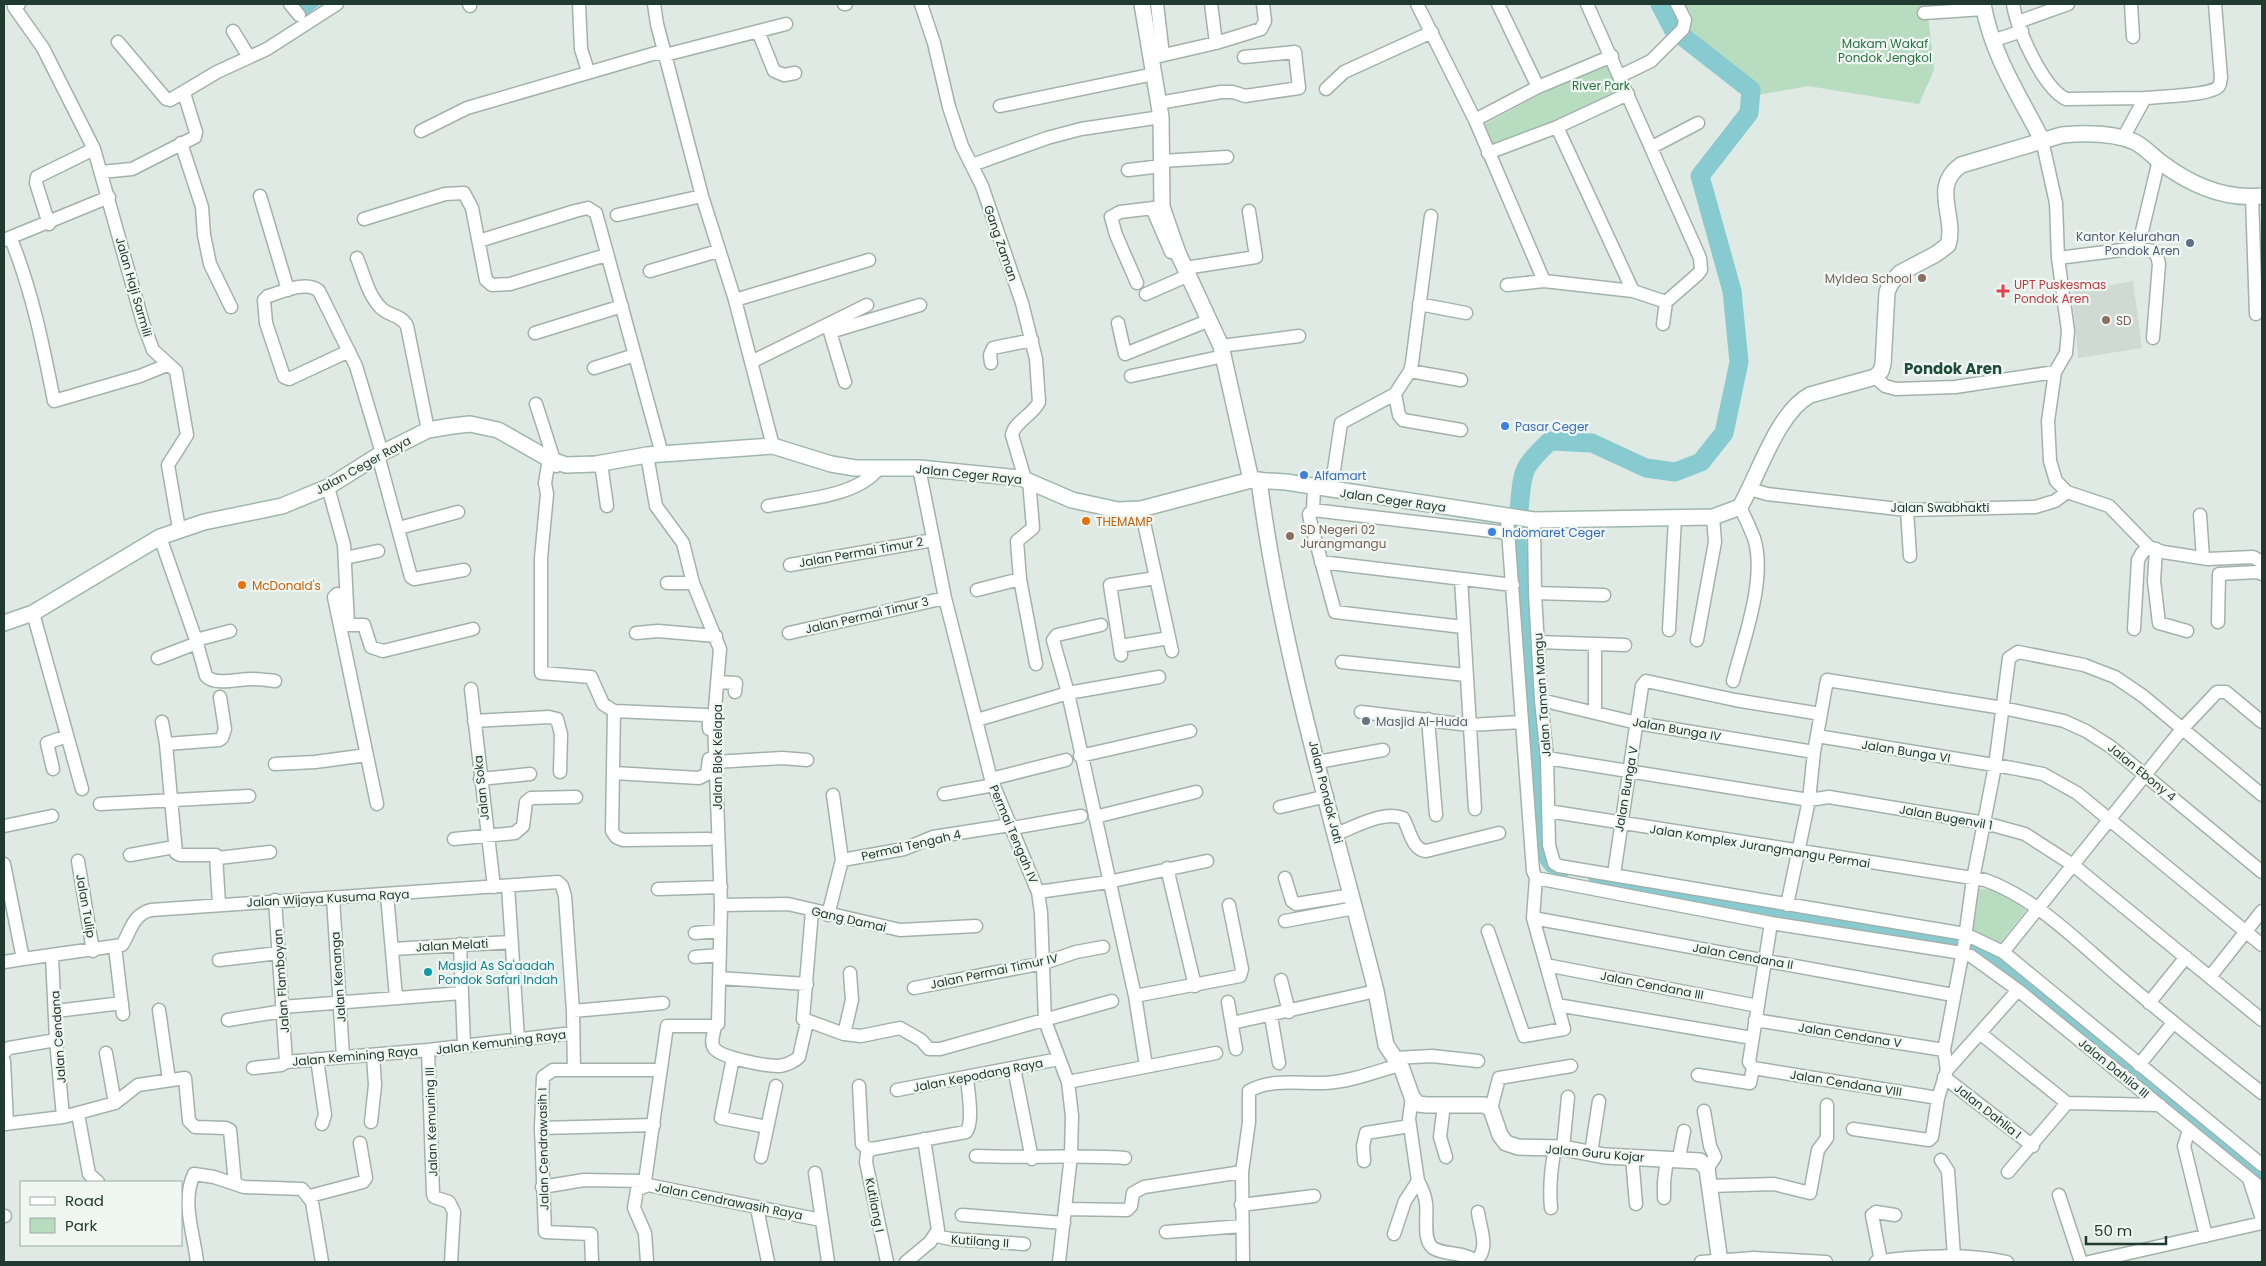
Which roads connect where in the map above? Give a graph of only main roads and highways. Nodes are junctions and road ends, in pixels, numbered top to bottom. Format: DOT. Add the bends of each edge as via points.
graph roads {
  1 [pos="1142,4"];
  2 [pos="1983,6"];
  3 [pos="2042,140"];
  4 [pos="2257,197"];
  5 [pos="1255,480"];
  6 [pos="4,623"];
  7 [pos="1491,1109"];
  8 [pos="1720,1261"];
  1 -- 5 [label="main road, Jalan Pondok Jati" via="1157,56 1154,74 1160,110 1162,164 1157,207 1223,351"];
  2 -- 3 [label="main road" via="1992,41 2006,74"];
  3 -- 4 [label="main road" via="2127,131 2159,160 2195,184 2232,196"];
  3 -- 5 [label="main road, Jalan Ceger Raya" via="1961,165 1950,175 1945,189 1948,245 1900,272 1891,283 1887,292 1881,371 1876,377 1802,400 1788,415 1740,507 1713,517 1533,520"];
  5 -- 6 [label="main road, Jalan Ceger Raya" via="1141,509 1118,510 1072,500 1022,478 919,468 855,468 773,446 654,455 580,466 552,459 498,430 470,424 428,430 380,454 328,487 282,506 179,529 160,537 33,613"];
  5 -- 7 [label="main road, Jalan Pondok Jati" via="1298,685 1376,991 1384,1039 1418,1104 1484,1105"];
  7 -- 8 [label="main road, Jalan Guru Kojar" via="1500,1135 1506,1143 1518,1147 1700,1160 1707,1169"];
}
